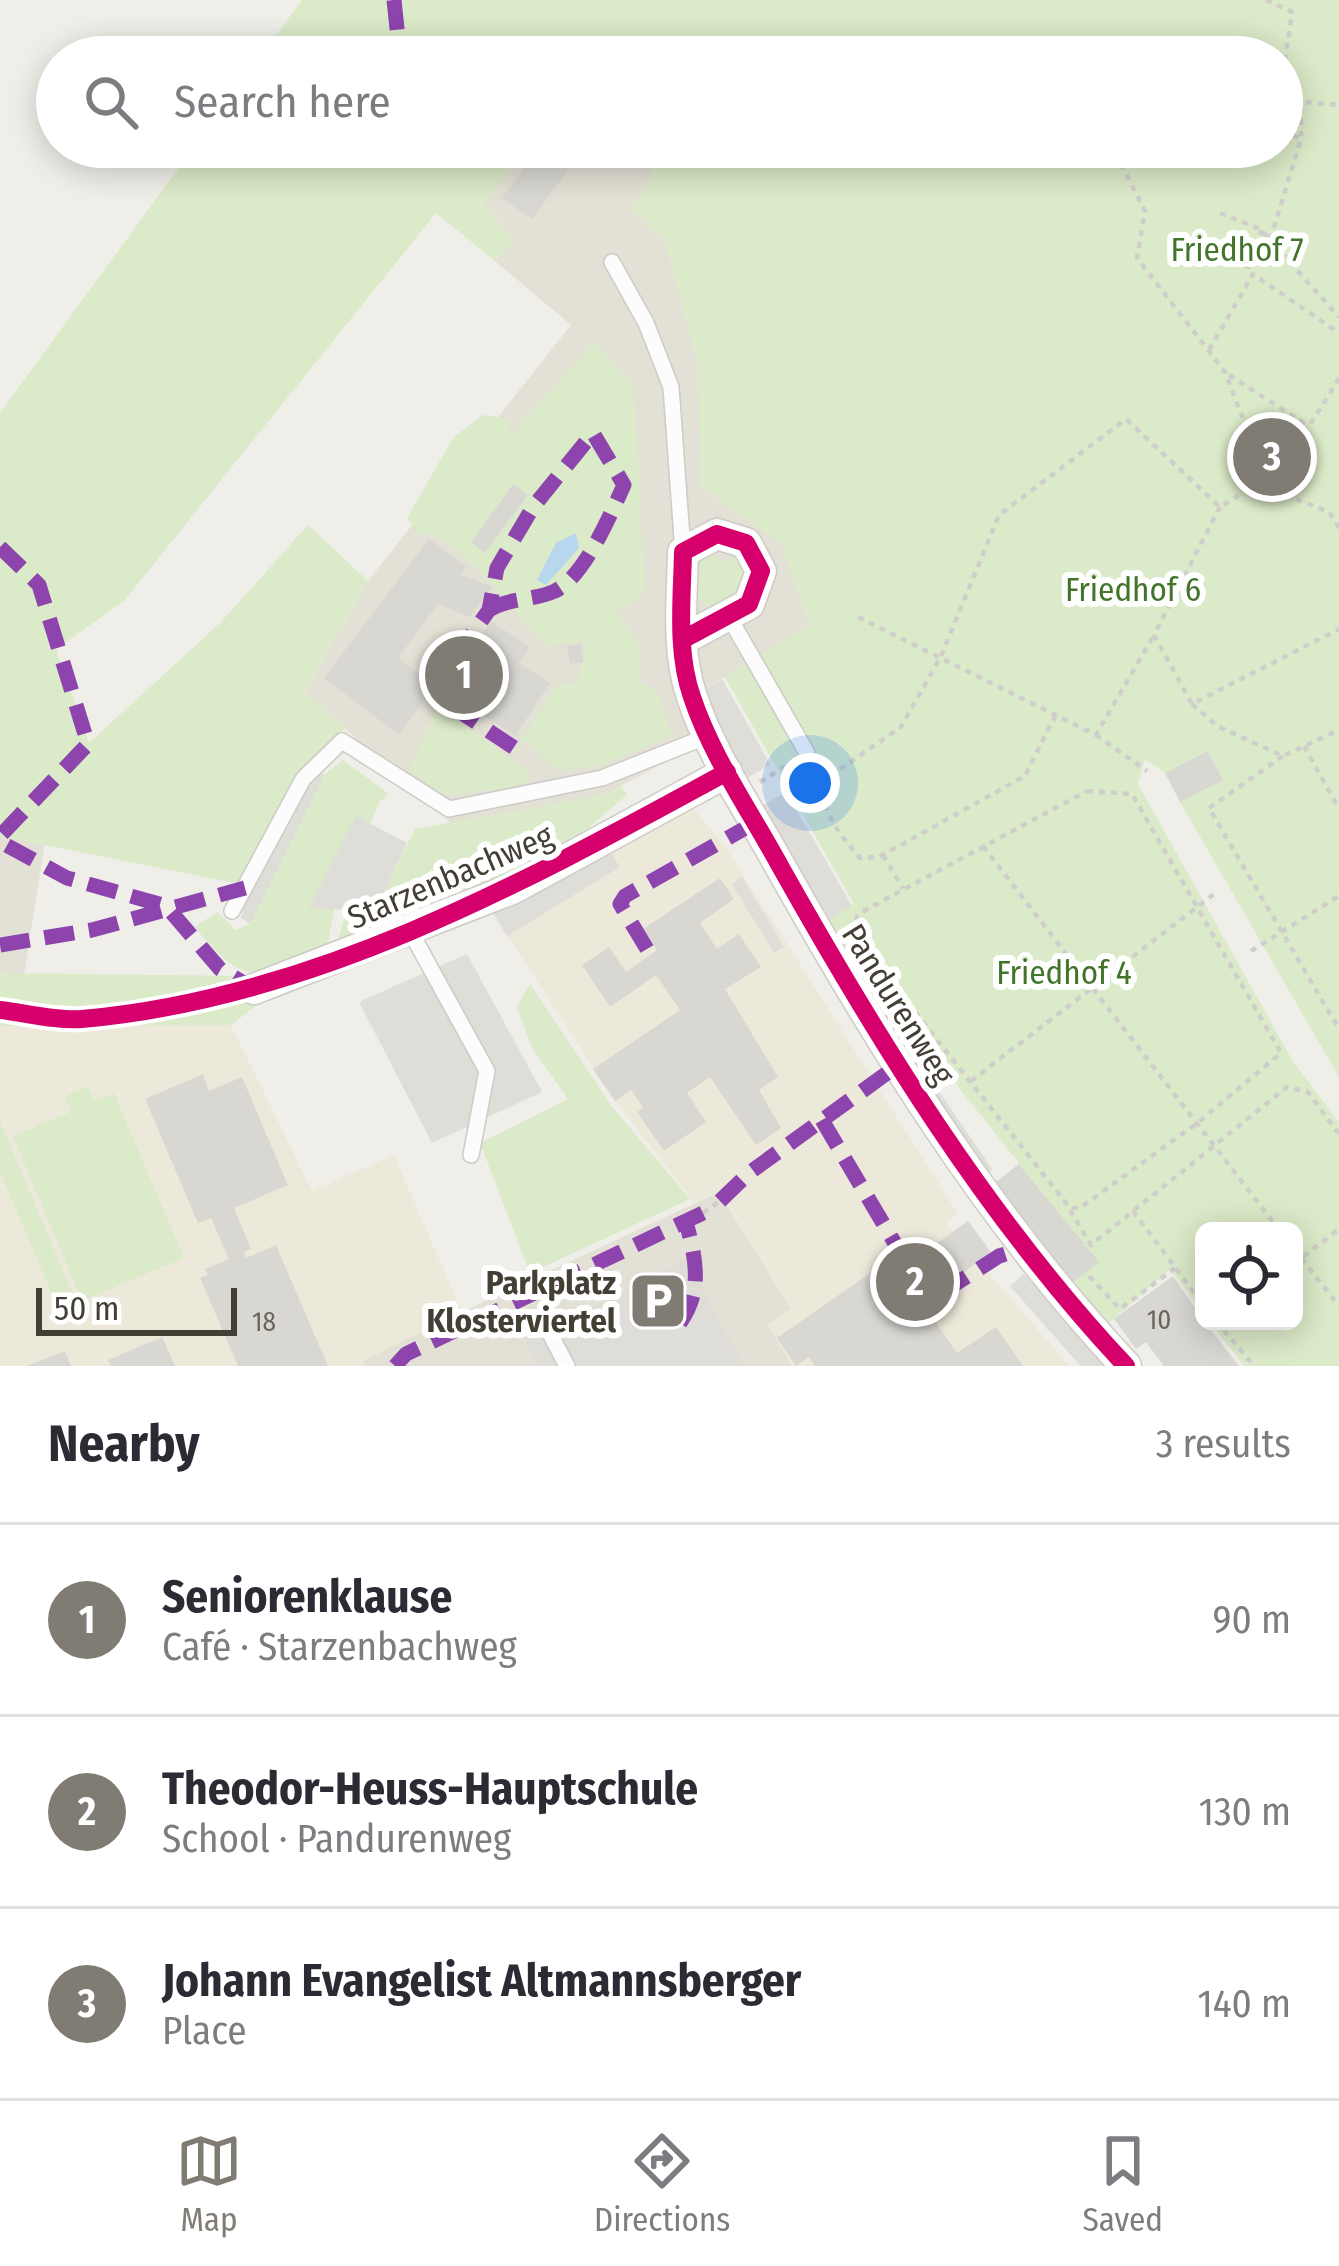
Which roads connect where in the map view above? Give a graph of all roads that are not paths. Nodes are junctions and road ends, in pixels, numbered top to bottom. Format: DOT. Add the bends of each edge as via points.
graph roads {
  1 [pos="612,262"];
  2 [pos="683,552"];
  3 [pos="729,617"];
  4 [pos="682,640"];
  5 [pos="708,736"];
  6 [pos="807,753"];
  7 [pos="728,772"];
  8 [pos="232,911"];
  9 [pos="409,929"];
  10 [pos="254,989"];
  11 [pos="471,1155"];
  12 [pos="547,1328"];
  13 [pos="567,1366"];
  14 [pos="1126,1366"];
  1 -- 2 [label="lane, Pandurenweg" via="671,387"];
  2 -- 3 [label="street" via="717,534 756,556 759,586"];
  2 -- 4 [label="street, Pandurenweg"];
  3 -- 4 [label="street"];
  3 -- 6 [label="lane"];
  4 -- 5 [label="street, Pandurenweg"];
  5 -- 7 [label="street, Pandurenweg"];
  5 -- 8 [label="lane" via="602,778 449,809 342,741 303,779"];
  7 -- 9 [label="street, Starzenbachweg" via="512,889"];
  7 -- 14 [label="street, Pandurenweg" via="831,954 1021,1249"];
  9 -- 10 [label="street, Starzenbachweg"];
  9 -- 11 [label="lane" via="487,1071"];
  12 -- 13 [label="lane"];
}
